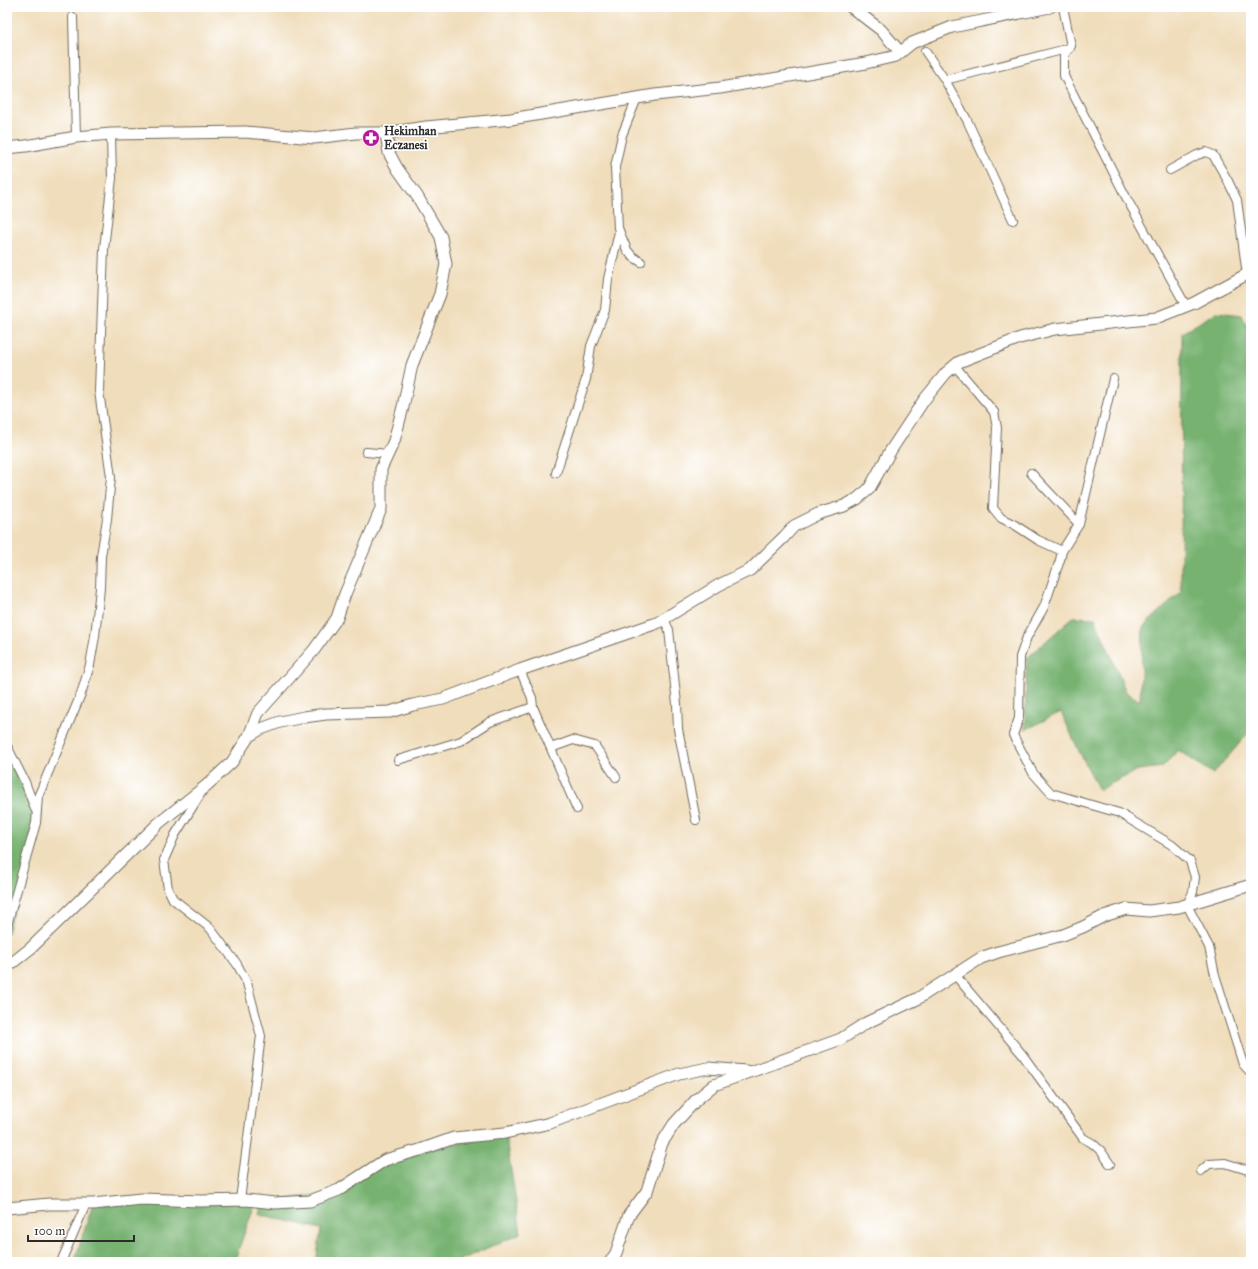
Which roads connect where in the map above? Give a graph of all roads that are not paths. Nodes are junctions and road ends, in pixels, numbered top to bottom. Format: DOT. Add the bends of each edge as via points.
graph roads {
  1 [pos="851,7"];
  2 [pos="1050,7"];
  3 [pos="1063,7"];
  4 [pos="73,17"];
  5 [pos="1070,48"];
  6 [pos="925,51"];
  7 [pos="900,52"];
  8 [pos="945,80"];
  9 [pos="637,98"];
  10 [pos="386,133"];
  11 [pos="111,134"];
  12 [pos="76,137"];
  13 [pos="7,148"];
  14 [pos="1170,170"];
  15 [pos="1013,220"];
  16 [pos="619,232"];
  17 [pos="641,262"];
  18 [pos="1249,273"];
  19 [pos="1186,306"];
  20 [pos="955,366"];
  21 [pos="1113,379"];
  22 [pos="366,452"];
  23 [pos="388,454"];
  24 [pos="556,473"];
  25 [pos="1031,473"];
  26 [pos="1079,524"];
  27 [pos="1062,551"];
  28 [pos="664,619"];
  29 [pos="520,670"];
  30 [pos="533,708"];
  31 [pos="249,736"];
  32 [pos="7,746"];
  33 [pos="551,748"];
  34 [pos="398,760"];
  35 [pos="616,777"];
  36 [pos="207,785"];
  37 [pos="577,809"];
  38 [pos="36,812"];
  39 [pos="696,820"];
  40 [pos="1251,885"];
  41 [pos="1187,905"];
  42 [pos="7,925"];
  43 [pos="7,967"];
  44 [pos="955,974"];
  45 [pos="751,1072"];
  46 [pos="1251,1073"];
  47 [pos="1110,1164"];
  48 [pos="1201,1171"];
  49 [pos="1251,1171"];
  50 [pos="240,1200"];
  51 [pos="86,1204"];
  52 [pos="7,1208"];
  53 [pos="61,1262"];
  54 [pos="610,1262"];
  1 -- 7 [label="street" via="880,30"];
  2 -- 7 [label="street" via="952,27 912,43"];
  3 -- 5 [label="street"];
  4 -- 12 [label="street"];
  5 -- 8 [label="street"];
  5 -- 19 [label="street" via="1064,56 1064,76 1068,86"];
  6 -- 8 [label="street"];
  7 -- 9 [label="street" via="896,56 866,63 720,88"];
  8 -- 15 [label="street" via="967,120"];
  9 -- 10 [label="street" via="511,119"];
  9 -- 16 [label="street" via="622,135 615,167"];
  10 -- 11 [label="street" via="356,133 314,138 245,132"];
  10 -- 23 [label="street" via="389,153 441,237 446,264 440,294 412,365 394,441"];
  11 -- 12 [label="street"];
  11 -- 38 [label="street" via="112,178 104,249 99,391 111,477 95,636 83,687 38,797"];
  12 -- 13 [label="street"];
  14 -- 18 [label="street" via="1197,155 1206,152 1213,154 1237,200"];
  16 -- 17 [label="street" via="627,250"];
  16 -- 24 [label="street" via="608,279 605,310 590,346 586,379"];
  18 -- 19 [label="street"];
  19 -- 20 [label="street" via="1156,318 1054,329 1020,338 959,362"];
  20 -- 27 [label="street" via="994,412 997,428 993,508 1001,518"];
  20 -- 28 [label="street" via="924,400 869,489 844,506 818,514 794,526 750,570 719,585"];
  21 -- 26 [label="street"];
  22 -- 23 [label="street"];
  23 -- 31 [label="street" via="381,469 381,510 337,618 314,650 258,713"];
  25 -- 26 [label="street"];
  26 -- 27 [label="street"];
  27 -- 41 [label="street" via="1044,607 1027,637 1020,657 1019,718 1013,735 1033,773 1051,793 1119,813 1172,845 1190,862 1195,876"];
  28 -- 29 [label="street" via="606,642"];
  28 -- 39 [label="street" via="670,630 678,729"];
  29 -- 30 [label="street" via="532,698"];
  29 -- 31 [label="street" via="443,699 390,712 304,717 280,722"];
  30 -- 33 [label="street"];
  30 -- 34 [label="street" via="490,722 461,742"];
  31 -- 36 [label="street" via="232,762"];
  32 -- 38 [label="street"];
  33 -- 35 [label="street" via="573,740 595,746"];
  33 -- 37 [label="street"];
  36 -- 43 [label="street" via="159,823 31,948"];
  36 -- 50 [label="street" via="175,834 164,860 168,889 173,899 210,928 237,964 247,983 261,1036"];
  38 -- 42 [label="street" via="36,823"];
  40 -- 41 [label="street"];
  41 -- 44 [label="street" via="1149,911 1126,909 1062,935 981,958"];
  41 -- 46 [label="street" via="1209,947 1215,975 1243,1064"];
  44 -- 45 [label="street" via="917,999 866,1022 841,1039"];
  44 -- 47 [label="street" via="1022,1054 1083,1138 1101,1151"];
  45 -- 50 [label="street" via="708,1068 679,1074 550,1124 505,1134 454,1138 385,1160 339,1190 310,1201 275,1203"];
  45 -- 54 [label="street" via="714,1085 674,1124 662,1142 647,1191 629,1215 616,1253"];
  48 -- 49 [label="street" via="1209,1164 1225,1163"];
  50 -- 51 [label="street" via="141,1199"];
  51 -- 52 [label="street"];
  51 -- 53 [label="street"];
}
